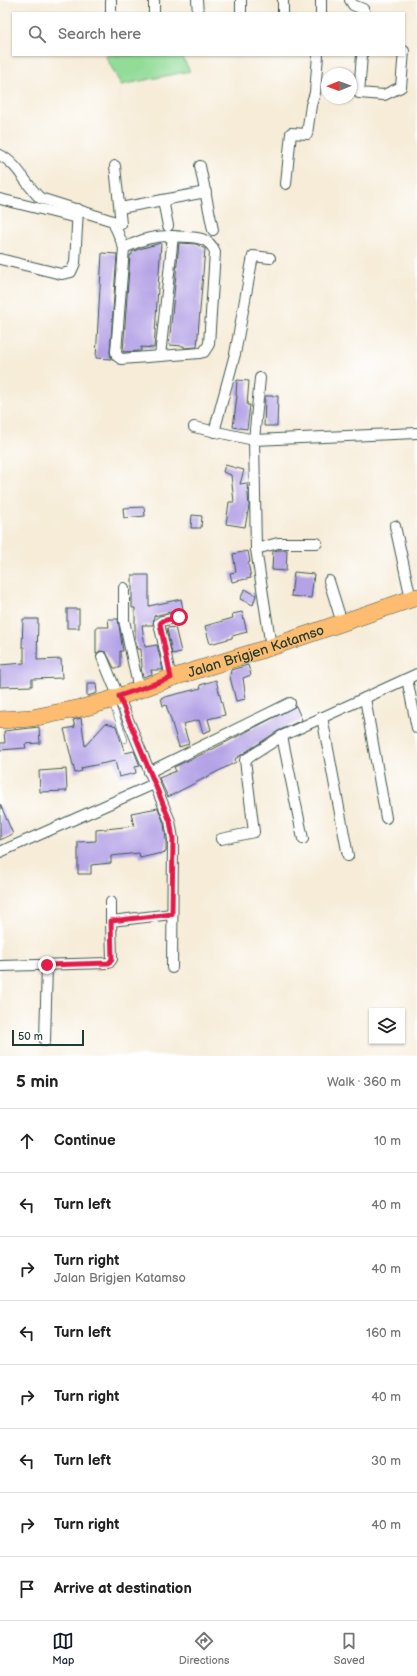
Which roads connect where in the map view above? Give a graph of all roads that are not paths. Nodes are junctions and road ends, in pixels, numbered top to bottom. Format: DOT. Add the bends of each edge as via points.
graph roads {
  1 [pos="111,0"];
  2 [pos="154,0"];
  3 [pos="197,0"];
  4 [pos="241,0"];
  5 [pos="283,0"];
  6 [pos="322,0"];
  7 [pos="350,0"];
  8 [pos="111,12"];
  9 [pos="154,12"];
  10 [pos="198,12"];
  11 [pos="241,12"];
  12 [pos="283,12"];
  13 [pos="321,12"];
  14 [pos="365,12"];
  15 [pos="318,56"];
  16 [pos="362,56"];
  17 [pos="404,56"];
  18 [pos="357,81"];
  19 [pos="357,92"];
  20 [pos="0,155"];
  21 [pos="115,166"];
  22 [pos="200,166"];
  23 [pos="286,184"];
  24 [pos="206,192"];
  25 [pos="0,199"];
  26 [pos="163,200"];
  27 [pos="120,208"];
  28 [pos="78,214"];
  29 [pos="168,226"];
  30 [pos="214,230"];
  31 [pos="117,232"];
  32 [pos="173,236"];
  33 [pos="123,247"];
  34 [pos="270,258"];
  35 [pos="0,259"];
  36 [pos="160,356"];
  37 [pos="260,378"];
  38 [pos="194,427"];
  39 [pos="214,432"];
  40 [pos="417,433"];
  41 [pos="254,440"];
  42 [pos="395,526"];
  43 [pos="317,543"];
  44 [pos="256,549"];
  45 [pos="329,581"];
  46 [pos="124,588"];
  47 [pos="414,598"];
  48 [pos="179,617"];
  49 [pos="342,623"];
  50 [pos="271,647"];
  51 [pos="102,657"];
  52 [pos="417,674"];
  53 [pos="171,678"];
  54 [pos="407,678"];
  55 [pos="139,690"];
  56 [pos="115,698"];
  57 [pos="365,698"];
  58 [pos="290,703"];
  59 [pos="322,718"];
  60 [pos="0,720"];
  61 [pos="417,728"];
  62 [pos="282,736"];
  63 [pos="125,740"];
  64 [pos="149,772"];
  65 [pos="154,784"];
  66 [pos="386,818"];
  67 [pos="221,839"];
  68 [pos="303,839"];
  69 [pos="0,852"];
  70 [pos="348,856"];
  71 [pos="111,902"];
  72 [pos="172,914"];
  73 [pos="111,921"];
  74 [pos="47,965"];
  75 [pos="1,966"];
  76 [pos="172,968"];
  77 [pos="45,1041"];
  1 -- 8 [label="street"];
  2 -- 9 [label="street"];
  3 -- 10 [label="street"];
  4 -- 11 [label="street"];
  5 -- 12 [label="street"];
  6 -- 13 [label="street"];
  7 -- 14 [label="street"];
  15 -- 23 [label="street" via="315,93 307,134 291,133"];
  16 -- 18 [label="street"];
  17 -- 19 [label="street" via="401,87 384,95"];
  20 -- 28 [label="street" via="16,166 40,198"];
  21 -- 27 [label="street"];
  22 -- 24 [label="street"];
  24 -- 26 [label="street"];
  24 -- 30 [label="street"];
  25 -- 28 [label="street"];
  26 -- 27 [label="street"];
  26 -- 29 [label="street"];
  27 -- 31 [label="street" via="122,224"];
  28 -- 31 [label="street" via="109,219 113,221"];
  28 -- 35 [label="street" via="75,262 71,272 61,274"];
  31 -- 33 [label="street"];
  32 -- 33 [label="street" via="146,238"];
  32 -- 36 [label="street"];
  32 -- 36 [label="street" via="206,239 215,252 209,344 204,352"];
  33 -- 36 [label="street" via="117,356 129,359"];
  34 -- 39 [label="street" via="253,256 235,354"];
  37 -- 41 [label="street"];
  38 -- 39 [label="street"];
  39 -- 41 [label="street"];
  40 -- 41 [label="street"];
  41 -- 44 [label="street"];
  42 -- 47 [label="street"];
  43 -- 44 [label="street" via="278,544"];
  44 -- 50 [label="street"];
  45 -- 49 [label="street"];
  46 -- 55 [label="street" via="124,620"];
  47 -- 49 [label="main road, Jalan Brigjen Katamso"];
  48 -- 53 [label="street" via="162,621 160,624"];
  49 -- 50 [label="main road, Jalan Brigjen Katamso"];
  50 -- 53 [label="main road, Jalan Brigjen Katamso"];
  51 -- 56 [label="street"];
  52 -- 54 [label="street"];
  53 -- 55 [label="main road, Jalan Brigjen Katamso"];
  54 -- 57 [label="street"];
  54 -- 61 [label="street"];
  55 -- 56 [label="main road, Jalan Brigjen Katamso"];
  56 -- 60 [label="main road, Jalan Brigjen Katamso" via="32,718"];
  56 -- 63 [label="lane"];
  56 -- 64 [label="street"];
  57 -- 59 [label="street"];
  57 -- 66 [label="street"];
  58 -- 64 [label="street"];
  59 -- 62 [label="street"];
  59 -- 70 [label="street"];
  62 -- 67 [label="street" via="245,760 254,832"];
  62 -- 68 [label="street"];
  64 -- 65 [label="street"];
  65 -- 69 [label="street"];
  65 -- 72 [label="street" via="170,821 173,839"];
  71 -- 73 [label="street"];
  72 -- 73 [label="street"];
  72 -- 76 [label="street"];
  73 -- 74 [label="street" via="111,962"];
  74 -- 75 [label="street"];
  74 -- 77 [label="street"];
}
